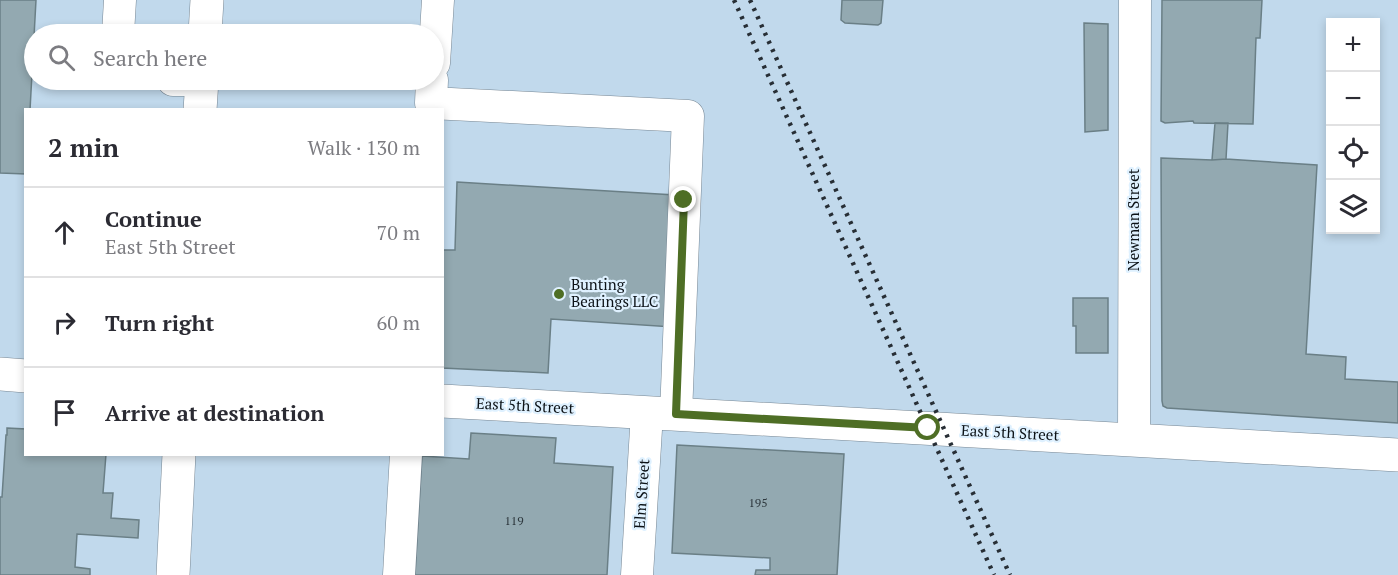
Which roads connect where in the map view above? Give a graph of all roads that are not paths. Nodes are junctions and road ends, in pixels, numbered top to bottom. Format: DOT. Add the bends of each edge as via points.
graph roads {
  1 [pos="120,0"];
  2 [pos="207,0"];
  3 [pos="438,0"];
  4 [pos="1134,0"];
  5 [pos="119,24"];
  6 [pos="206,24"];
  7 [pos="436,24"];
  8 [pos="201,90"];
  9 [pos="432,90"];
  10 [pos="200,108"];
  11 [pos="0,374"];
  12 [pos="24,376"];
  13 [pos="444,401"];
  14 [pos="662,413"];
  15 [pos="1134,440"];
  16 [pos="1398,455"];
  17 [pos="179,456"];
  18 [pos="406,456"];
  19 [pos="173,575"];
  20 [pos="399,575"];
  21 [pos="637,575"];
  1 -- 5 [label="street"];
  2 -- 6 [label="main road"];
  3 -- 7 [label="street"];
  4 -- 15 [label="street, Newman Street"];
  8 -- 10 [label="main road"];
  9 -- 14 [label="street, Elm Street" via="431,103 688,116"];
  11 -- 12 [label="main road"];
  13 -- 14 [label="main road, East 5th Street"];
  14 -- 15 [label="main road, East 5th Street"];
  14 -- 21 [label="street, Elm Street"];
  15 -- 16 [label="main road, East 5th Street"];
  17 -- 19 [label="main road"];
  18 -- 20 [label="street"];
}
